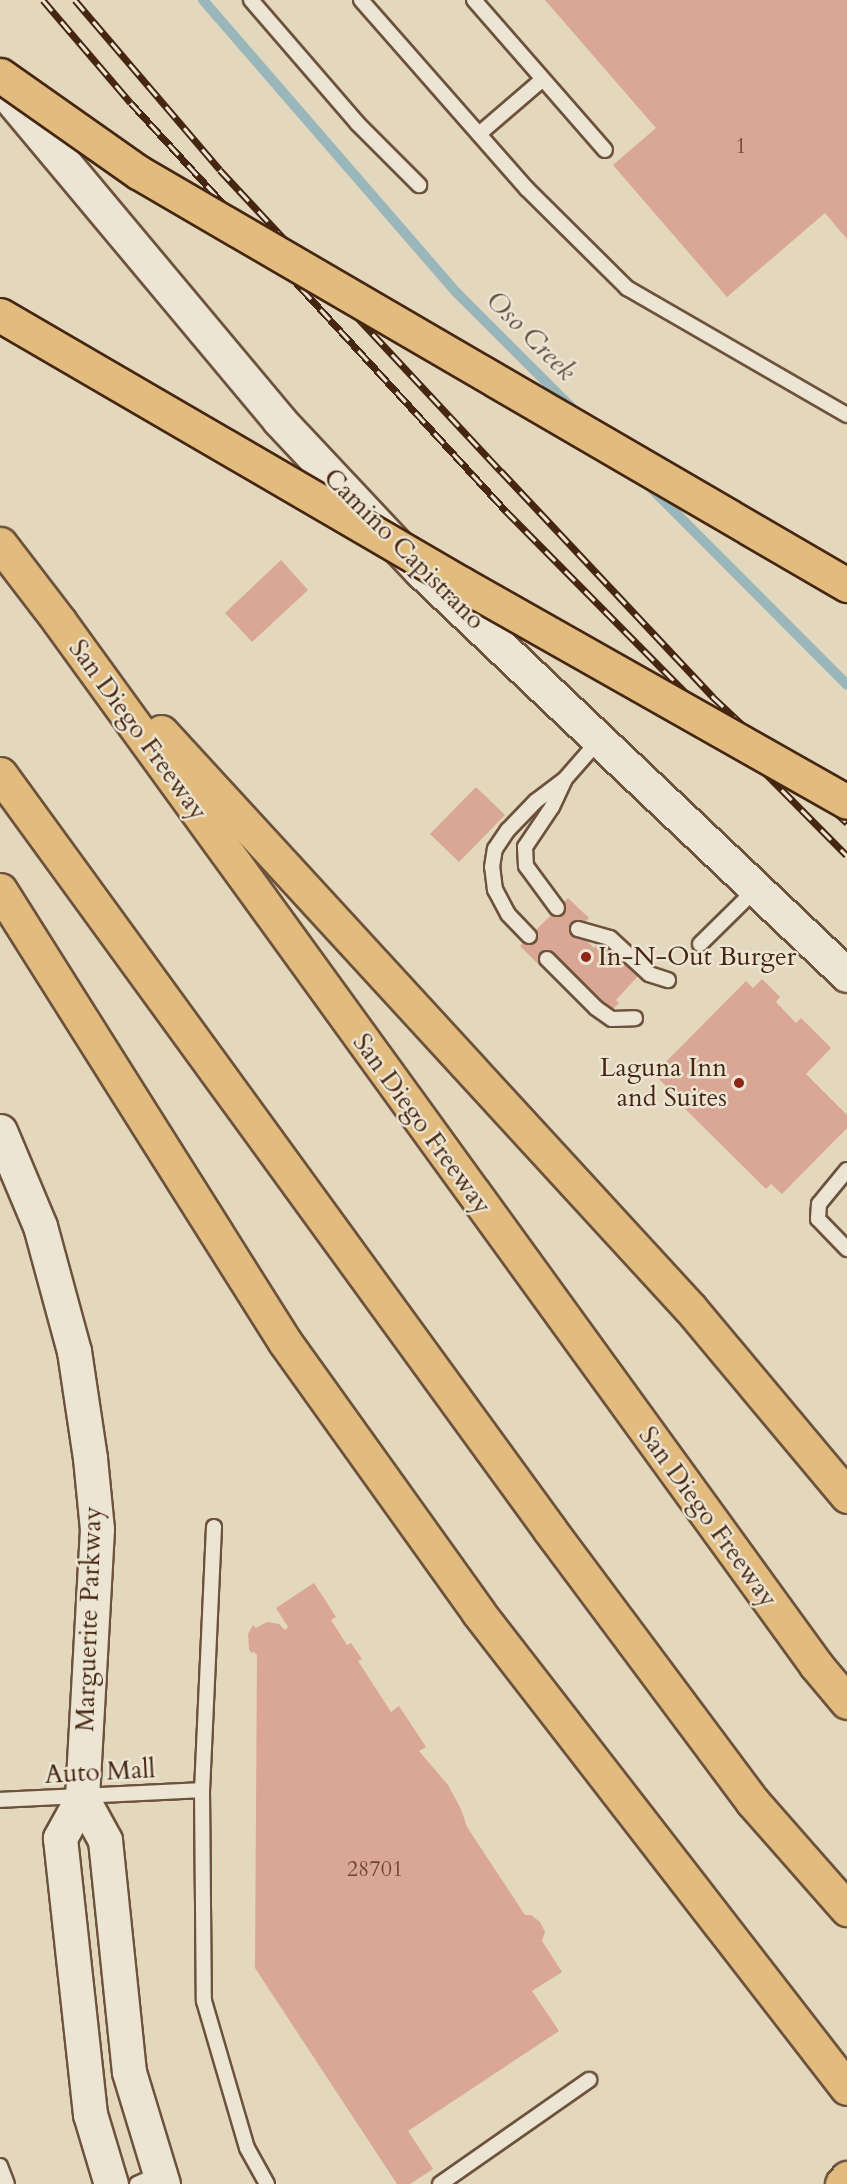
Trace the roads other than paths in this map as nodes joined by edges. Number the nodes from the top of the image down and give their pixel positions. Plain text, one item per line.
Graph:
1 (251, 0) edge
2 (361, 0) edge
3 (474, 0) edge
4 (0, 75) edge
5 (543, 79) junction
6 (0, 86) edge
7 (479, 134) junction
8 (605, 150) dead end
9 (419, 185) dead end
10 (0, 315) edge
11 (847, 415) edge
12 (0, 544) edge
13 (847, 585) edge
14 (59, 621) junction
15 (600, 740) junction
16 (0, 774) edge
17 (565, 779) junction
18 (847, 802) edge
19 (757, 888) junction
20 (0, 890) edge
21 (557, 908) dead end
22 (578, 929) dead end
23 (529, 936) dead end
24 (700, 944) dead end
25 (547, 959) dead end
26 (847, 975) edge
27 (668, 980) dead end
28 (635, 1018) dead end
29 (0, 1131) edge
30 (847, 1170) edge
31 (847, 1249) edge
32 (847, 1496) edge
33 (214, 1527) dead end
34 (847, 1702) edge
35 (202, 1790) junction
36 (82, 1798) junction
37 (0, 1800) edge
38 (847, 1909) edge
39 (589, 2080) dead end
40 (847, 2088) edge
41 (0, 2166) edge
42 (847, 2178) edge
43 (153, 2181) edge
44 (7, 2184) edge
45 (111, 2184) edge
46 (267, 2184) edge
47 (440, 2184) edge
48 (842, 2184) edge

1 - 9 lane
2 - 7 lane
3 - 5 lane
4 - 13 main road, bridge
5 - 7 lane
5 - 8 lane
6 - 15 main road, Camino Capistrano
7 - 11 lane
10 - 18 main road, bridge
12 - 14 main road, San Diego Freeway
14 - 32 main road
14 - 34 main road, San Diego Freeway
15 - 17 lane
15 - 19 main road, Camino Capistrano
16 - 38 main road
17 - 21 lane
17 - 23 lane
19 - 24 lane
19 - 26 main road, Camino Capistrano
20 - 40 main road
22 - 27 lane
25 - 28 lane
29 - 36 main road, Marguerite Parkway
30 - 31 lane
33 - 35 lane
35 - 36 lane, Auto Mall
35 - 46 lane
36 - 37 lane, Auto Mall
36 - 43 main road
36 - 45 main road, Marguerite Parkway
39 - 47 lane
41 - 44 lane
42 - 48 main road

